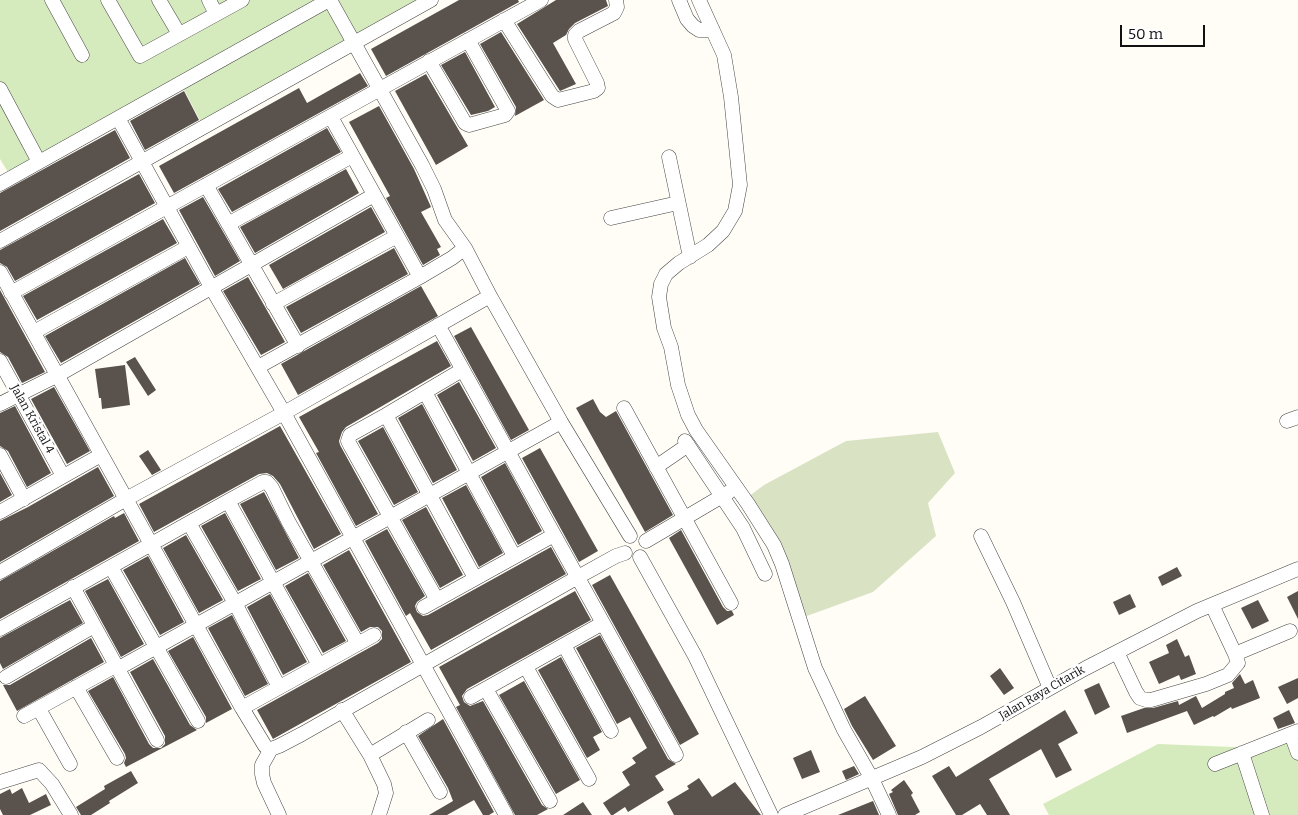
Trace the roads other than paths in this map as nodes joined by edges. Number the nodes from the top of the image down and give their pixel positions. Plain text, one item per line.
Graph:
1 (52, 0) edge
2 (108, 0) edge
3 (159, 0) edge
4 (209, 0) edge
5 (242, 0) edge
6 (330, 0) edge
7 (431, 0) edge
8 (541, 0) edge
9 (616, 0) edge
10 (679, 0) edge
11 (699, 0) edge
12 (523, 4) edge
13 (216, 14) junction
14 (504, 20) junction
15 (713, 30) junction
16 (179, 34) junction
17 (468, 40) junction
18 (353, 43) junction
19 (82, 55) dead end
20 (429, 61) junction
21 (0, 90) edge
22 (379, 90) junction
23 (331, 117) junction
24 (118, 118) junction
25 (352, 156) junction
26 (669, 157) dead end
27 (39, 162) junction
28 (142, 162) junction
29 (0, 183) edge
30 (206, 184) junction
31 (374, 195) junction
32 (678, 203) junction
33 (166, 207) junction
34 (611, 218) dead end
35 (228, 224) junction
36 (397, 236) junction
37 (0, 241) edge
38 (188, 247) junction
39 (465, 248) junction
40 (690, 257) junction
41 (251, 264) junction
42 (0, 272) edge
43 (420, 277) junction
44 (211, 287) junction
45 (11, 293) junction
46 (490, 296) junction
47 (273, 304) junction
48 (438, 324) junction
49 (34, 332) junction
50 (298, 346) junction
51 (0, 361) edge
52 (258, 367) junction
53 (462, 370) junction
54 (58, 375) junction
55 (425, 392) junction
56 (18, 394) junction
57 (0, 404) edge
58 (624, 408) dead end
59 (284, 413) junction
60 (386, 415) junction
61 (561, 422) junction
62 (509, 452) junction
63 (0, 455) edge
64 (101, 455) junction
65 (656, 467) junction
66 (470, 474) junction
67 (63, 476) junction
68 (736, 488) junction
69 (430, 494) junction
70 (722, 497) junction
71 (24, 498) junction
72 (126, 500) junction
73 (228, 501) junction
74 (0, 512) edge
75 (390, 517) junction
76 (685, 519) junction
77 (189, 523) junction
78 (554, 535) junction
79 (630, 536) junction
80 (981, 536) dead end
81 (352, 538) junction
82 (646, 541) junction
83 (151, 544) junction
84 (625, 553) junction
85 (514, 556) junction
86 (640, 557) junction
87 (312, 562) junction
88 (111, 567) junction
89 (1298, 569) edge
90 (0, 572) edge
91 (764, 574) dead end
92 (578, 577) junction
93 (475, 578) junction
94 (273, 582) junction
95 (73, 588) junction
96 (437, 600) junction
97 (235, 603) junction
98 (731, 604) dead end
99 (1212, 605) junction
100 (424, 607) dead end
101 (603, 623) junction
102 (195, 625) junction
103 (94, 626) junction
104 (0, 629) edge
105 (1290, 631) dead end
106 (374, 635) dead end
107 (358, 644) junction
108 (564, 645) junction
109 (156, 648) junction
110 (1117, 652) junction
111 (1235, 654) junction
112 (318, 665) junction
113 (422, 665) junction
114 (116, 667) junction
115 (526, 667) junction
116 (6, 677) dead end
117 (279, 687) junction
118 (76, 688) junction
119 (1050, 688) junction
120 (486, 689) junction
121 (471, 697) dead end
122 (242, 708) junction
123 (39, 709) junction
124 (342, 710) junction
125 (24, 716) dead end
126 (428, 720) dead end
127 (198, 721) dead end
128 (611, 731) dead end
129 (406, 732) junction
130 (1294, 732) edge
131 (157, 740) dead end
132 (271, 749) junction
133 (1242, 753) junction
134 (1298, 753) edge
135 (370, 755) junction
136 (676, 755) dead end
137 (117, 758) dead end
138 (70, 764) dead end
139 (1215, 764) dead end
140 (589, 779) dead end
141 (872, 779) junction
142 (0, 782) edge
143 (440, 792) dead end
144 (550, 801) dead end
145 (71, 815) edge
146 (278, 815) edge
147 (379, 815) edge
148 (506, 815) edge
149 (771, 815) edge
150 (785, 815) edge
151 (889, 815) edge
152 (1262, 815) edge

1 - 19 street
2 - 16 street
3 - 16 street
4 - 13 street
5 - 13 street
6 - 18 street
6 - 24 street
7 - 18 street
8 - 12 street
9 - 14 street
10 - 15 street
11 - 15 street
12 - 14 street
13 - 16 street
14 - 17 street
15 - 40 street
17 - 20 street
17 - 20 street
18 - 22 street
18 - 28 street
20 - 22 street
21 - 27 street
22 - 23 street
22 - 39 street
23 - 25 street
23 - 30 street
24 - 27 street
24 - 28 street
25 - 31 street
25 - 35 street
26 - 32 street
27 - 29 street
28 - 33 street
28 - 37 street
30 - 33 street
30 - 35 street
31 - 36 street
31 - 41 street
32 - 34 street
32 - 40 street
33 - 38 street
33 - 45 street
35 - 41 street
36 - 43 street
36 - 47 street
38 - 44 street
38 - 49 street
39 - 43 street
39 - 46 street
40 - 68 street
41 - 44 street
41 - 47 street
42 - 45 street
43 - 50 street
44 - 52 street
44 - 54 street
45 - 49 street
46 - 48 street
46 - 61 street
47 - 50 street
48 - 53 street
48 - 59 street
49 - 54 street
50 - 52 street
51 - 56 street, Jalan Kristal 4
52 - 59 street
53 - 55 street
53 - 62 street
54 - 56 street
54 - 64 street
55 - 60 street
55 - 66 street
56 - 57 street
56 - 67 street, Jalan Kristal 4
58 - 65 street
59 - 72 street
59 - 81 street
60 - 69 street
60 - 75 street
61 - 62 street
61 - 79 street
62 - 66 street
62 - 78 street
63 - 71 street
64 - 67 street
64 - 72 street
65 - 70 street
65 - 76 street
66 - 69 street
66 - 85 street
67 - 71 street
68 - 70 street
68 - 141 street
69 - 75 street
69 - 93 street
70 - 76 street
70 - 91 street
71 - 74 street
72 - 83 street
72 - 90 street
73 - 77 street
73 - 87 street
73 - 94 street
75 - 81 street
75 - 96 street
76 - 82 street
76 - 98 street
77 - 83 street
77 - 97 street
78 - 85 street
78 - 92 street
79 - 82 street
79 - 84 street
80 - 119 street
81 - 87 street
81 - 113 street
82 - 86 street
83 - 88 street
83 - 102 street
84 - 86 street
84 - 92 street
85 - 93 street
86 - 149 street
87 - 94 street
87 - 107 street
88 - 95 street
88 - 109 street
89 - 99 street, Jalan Raya Citarik
92 - 101 street
92 - 113 street
93 - 96 street
94 - 97 street
94 - 112 street
95 - 103 street
95 - 104 street
96 - 100 street
97 - 102 street
97 - 117 street
99 - 110 street, Jalan Raya Citarik
99 - 111 street
101 - 108 street
101 - 136 street
102 - 109 street
102 - 122 street
103 - 114 street
103 - 116 street
105 - 111 street
106 - 107 street
107 - 112 street
108 - 115 street
108 - 128 street
109 - 114 street
109 - 127 street
110 - 111 street
110 - 119 street, Jalan Raya Citarik
112 - 117 street
113 - 124 street
113 - 148 street
114 - 118 street
114 - 131 street
115 - 120 street
115 - 140 street
117 - 122 street
118 - 123 street
118 - 137 street
119 - 141 street, Jalan Raya Citarik
120 - 121 street
120 - 144 street
122 - 132 street
123 - 125 street
123 - 138 street
124 - 132 street
124 - 135 street
126 - 129 street
129 - 135 street
129 - 143 street
130 - 133 street
130 - 134 street
132 - 146 street
133 - 139 street
133 - 152 street
135 - 147 street
141 - 150 street, Jalan Raya Citarik
141 - 151 street
142 - 145 street

